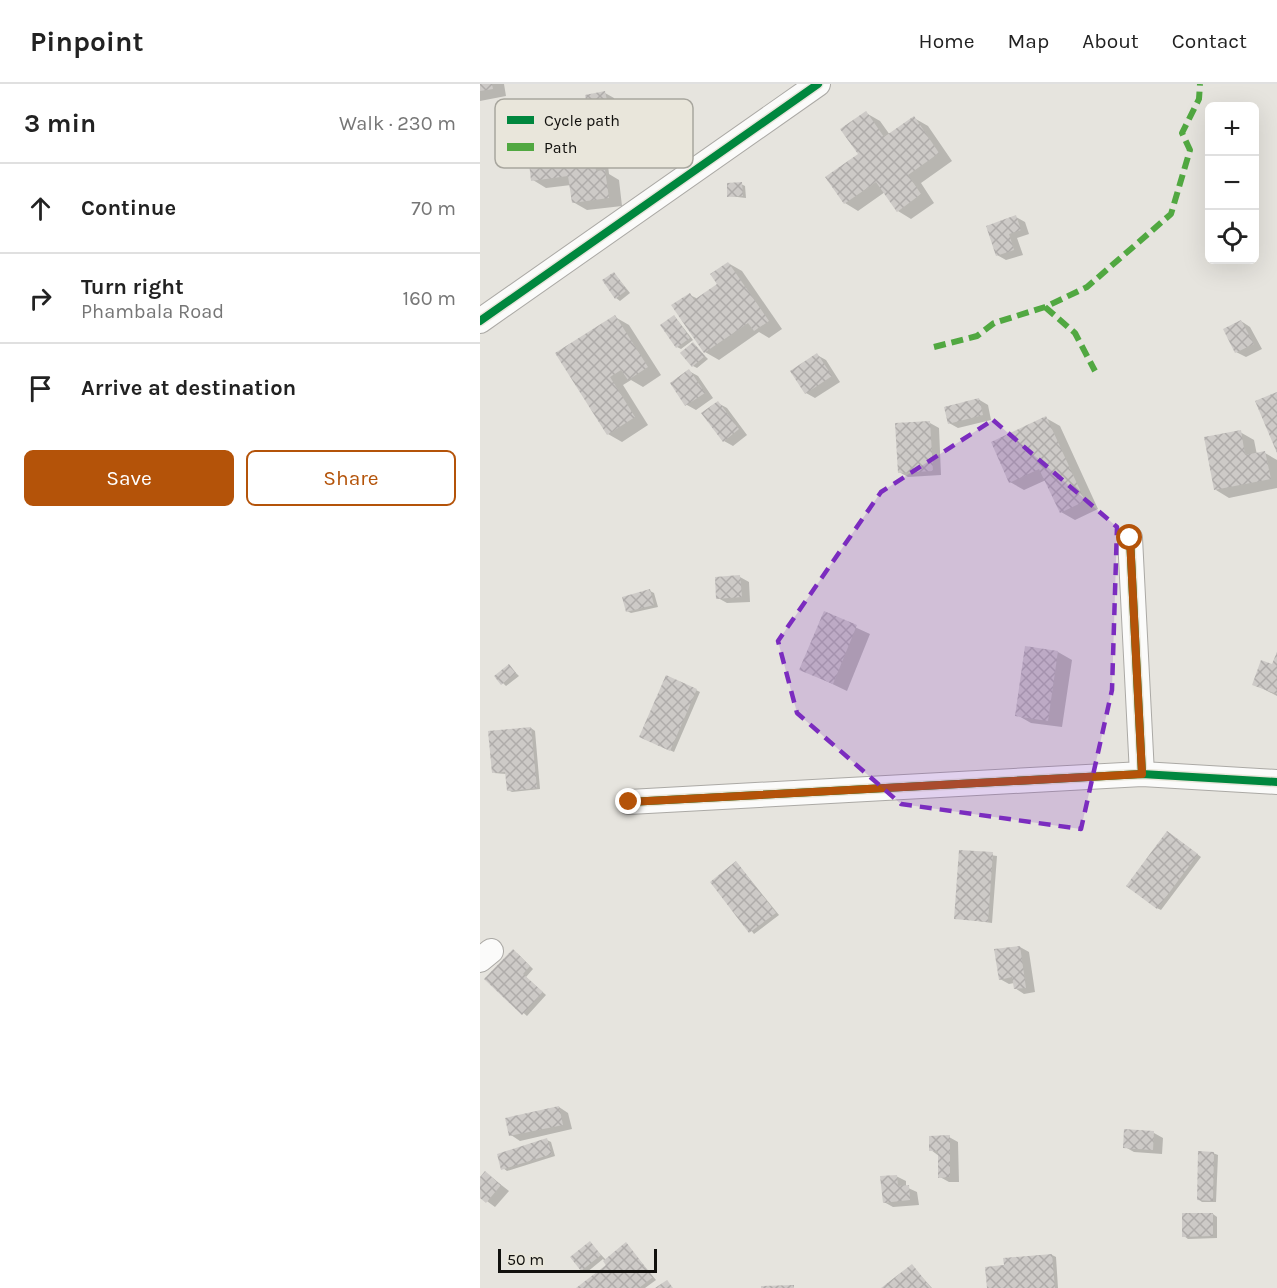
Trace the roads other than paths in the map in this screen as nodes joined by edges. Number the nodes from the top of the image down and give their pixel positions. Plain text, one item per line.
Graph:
1 (818, 84) edge
2 (480, 321) edge
3 (1130, 538) dead end
4 (1142, 774) junction
5 (1277, 782) edge
6 (629, 802) dead end

1 - 2 street
3 - 4 street
4 - 5 street
4 - 6 street

